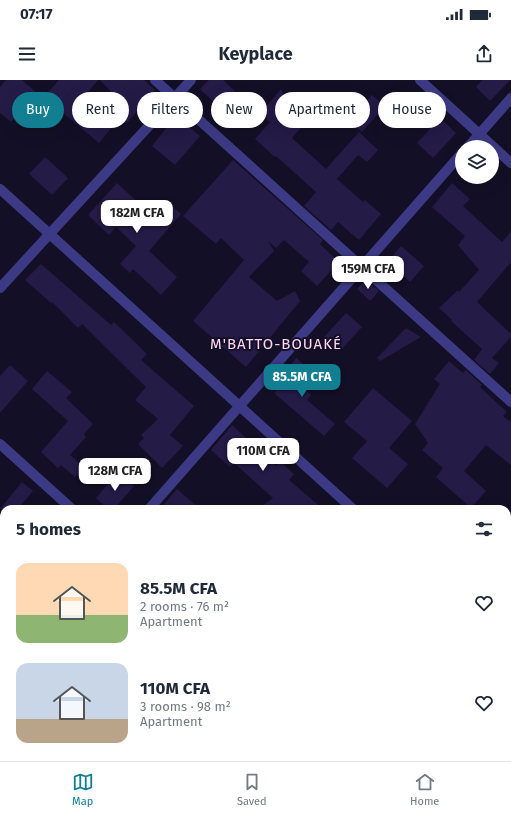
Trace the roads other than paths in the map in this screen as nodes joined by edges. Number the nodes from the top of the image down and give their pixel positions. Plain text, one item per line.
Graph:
1 (155, 80) edge
2 (190, 80) edge
3 (420, 80) edge
4 (169, 92) edge
5 (179, 92) edge
6 (511, 98) edge
7 (203, 122) edge
8 (147, 128) edge
9 (479, 134) junction
10 (474, 140) edge
11 (455, 161) edge
12 (511, 163) edge
13 (0, 189) edge
14 (50, 234) junction
15 (362, 267) junction
16 (0, 288) edge
17 (511, 402) edge
18 (240, 406) junction
19 (0, 444) edge
20 (68, 505) edge
21 (153, 505) edge
22 (349, 505) edge

1 - 4 street
2 - 5 street
3 - 9 street
6 - 9 street
7 - 15 street
8 - 14 street
9 - 10 street
9 - 12 street
11 - 15 street
13 - 14 street
14 - 16 street
14 - 18 street
15 - 17 street
15 - 18 street
18 - 21 street
18 - 22 street
19 - 20 street

